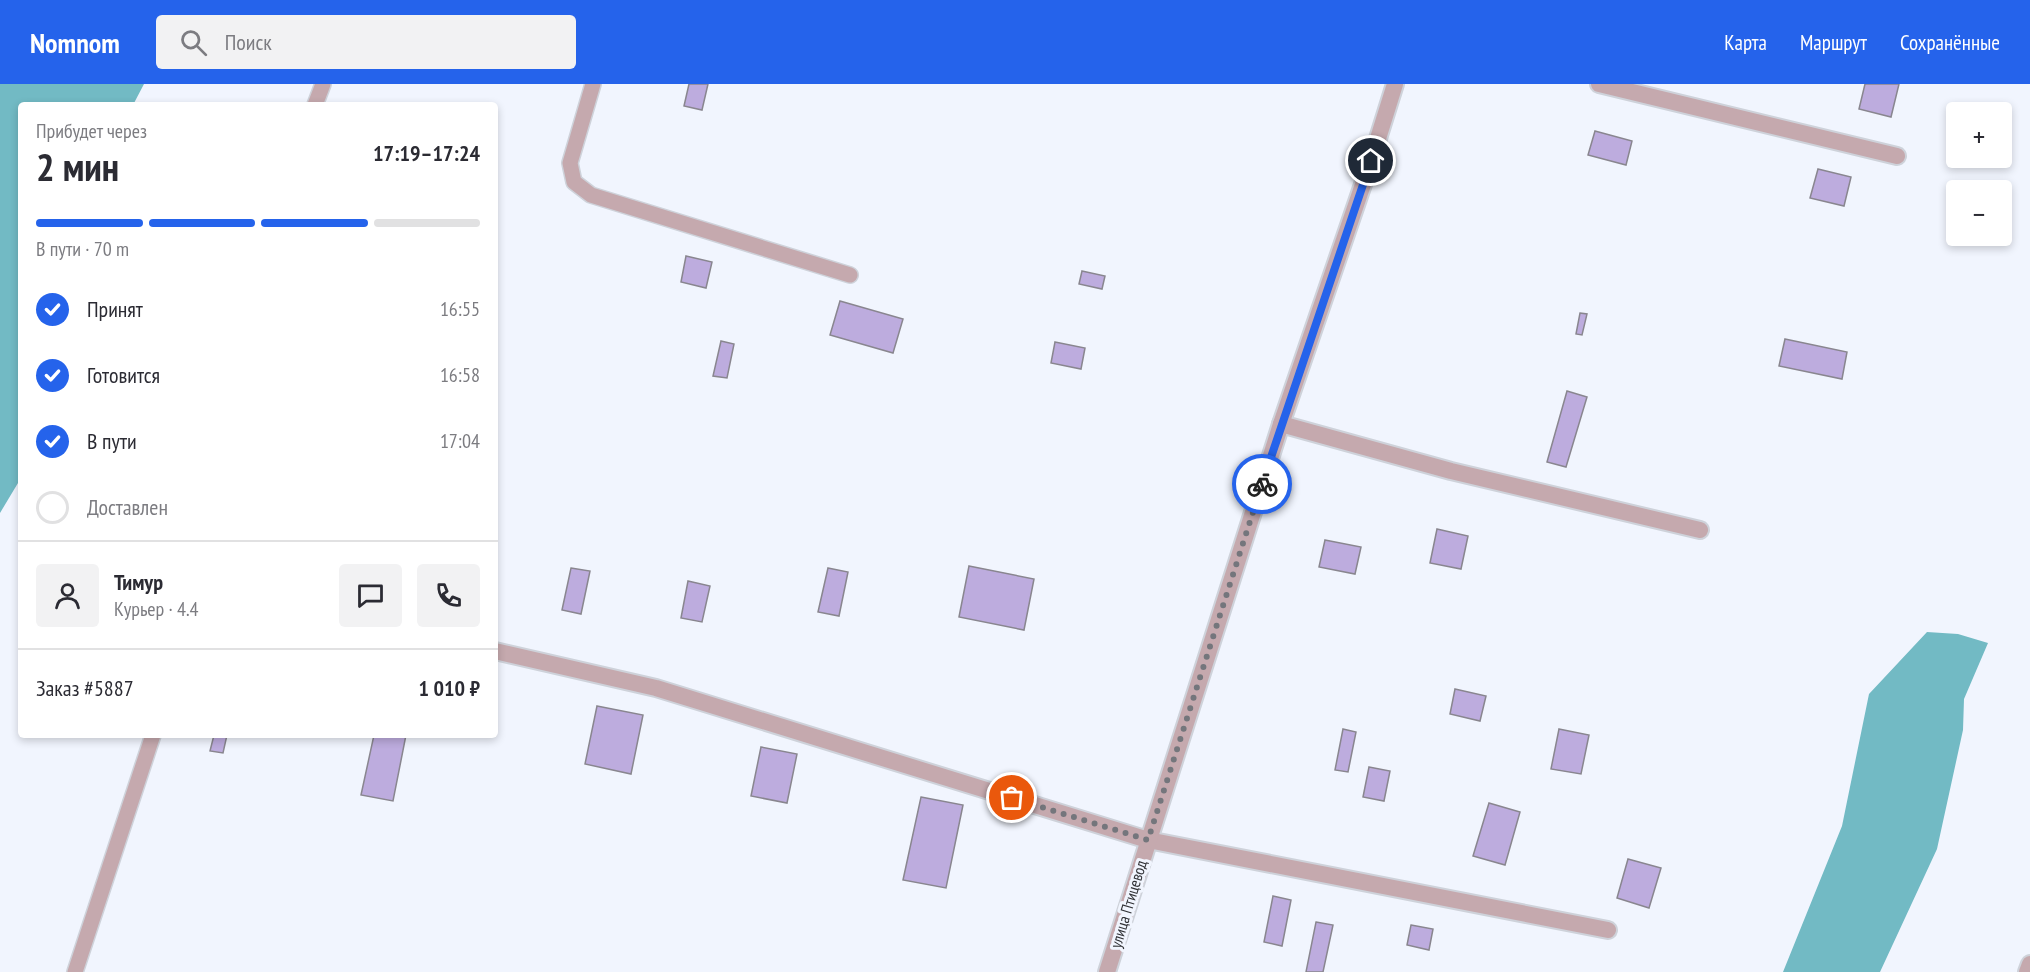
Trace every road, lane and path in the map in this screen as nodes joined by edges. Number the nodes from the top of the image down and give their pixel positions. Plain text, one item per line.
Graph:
1 (323, 84) edge
2 (592, 84) edge
3 (1395, 84) edge
4 (1599, 84) edge
5 (316, 102) edge
6 (1897, 156) dead end
7 (850, 275) dead end
8 (1281, 424) junction
9 (1700, 530) dead end
10 (498, 652) edge
11 (152, 738) edge
12 (1148, 840) junction
13 (1608, 930) dead end
14 (2030, 964) edge
15 (75, 972) edge
16 (1107, 972) edge
17 (2027, 972) edge

1 - 5 lane
2 - 7 lane
3 - 8 street, улица Птицевод
4 - 6 street
8 - 9 street
8 - 12 street, улица Птицевод
10 - 12 street
11 - 15 lane
12 - 13 street
12 - 16 street, улица Птицевод
14 - 17 street

